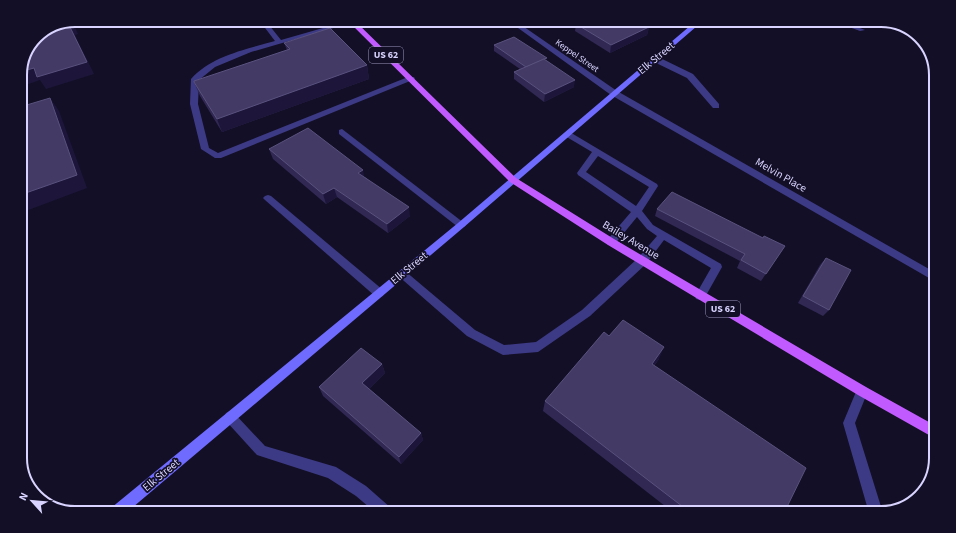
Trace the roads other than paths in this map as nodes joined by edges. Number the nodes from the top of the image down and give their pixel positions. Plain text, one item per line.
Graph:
1 (267, 27) edge
2 (330, 27) edge
3 (356, 27) edge
4 (520, 27) edge
5 (693, 27) edge
6 (853, 27) edge
7 (862, 30) dead end
8 (279, 42) junction
9 (655, 59) junction
10 (411, 79) junction
11 (614, 93) junction
12 (716, 106) dead end
13 (342, 132) dead end
14 (568, 134) junction
15 (597, 151) junction
16 (513, 180) junction
17 (268, 198) dead end
18 (637, 211) junction
19 (461, 225) junction
20 (664, 235) junction
21 (611, 242) junction
22 (642, 261) junction
23 (401, 274) junction
24 (929, 274) edge
25 (379, 293) junction
26 (700, 296) junction
27 (862, 392) junction
28 (230, 417) junction
29 (929, 429) edge
30 (124, 506) edge
31 (378, 506) edge
32 (874, 506) edge

1 - 8 street
2 - 8 street
3 - 10 main road, Bailey Avenue / US 62
4 - 11 street, Keppel Street
5 - 9 main road, Elk Street
6 - 7 street
8 - 10 street
9 - 11 main road, Elk Street
9 - 12 street
10 - 16 main road, Bailey Avenue / US 62
11 - 14 main road, Elk Street
11 - 24 street, Melvin Place
13 - 19 street
14 - 15 street
14 - 16 main road, Elk Street
15 - 18 street
15 - 18 street
16 - 19 main road, Elk Street
16 - 21 main road, Bailey Avenue / US 62
17 - 25 street
18 - 20 street
18 - 21 street
19 - 23 main road, Elk Street
20 - 22 street
20 - 26 street
21 - 22 main road, Bailey Avenue / US 62
22 - 23 street
22 - 26 main road, Bailey Avenue / US 62
23 - 25 main road, Elk Street
25 - 28 main road, Elk Street
26 - 27 main road, Bailey Avenue / US 62
27 - 29 main road, Bailey Avenue / US 62
27 - 32 street
28 - 30 main road, Elk Street
28 - 31 street

